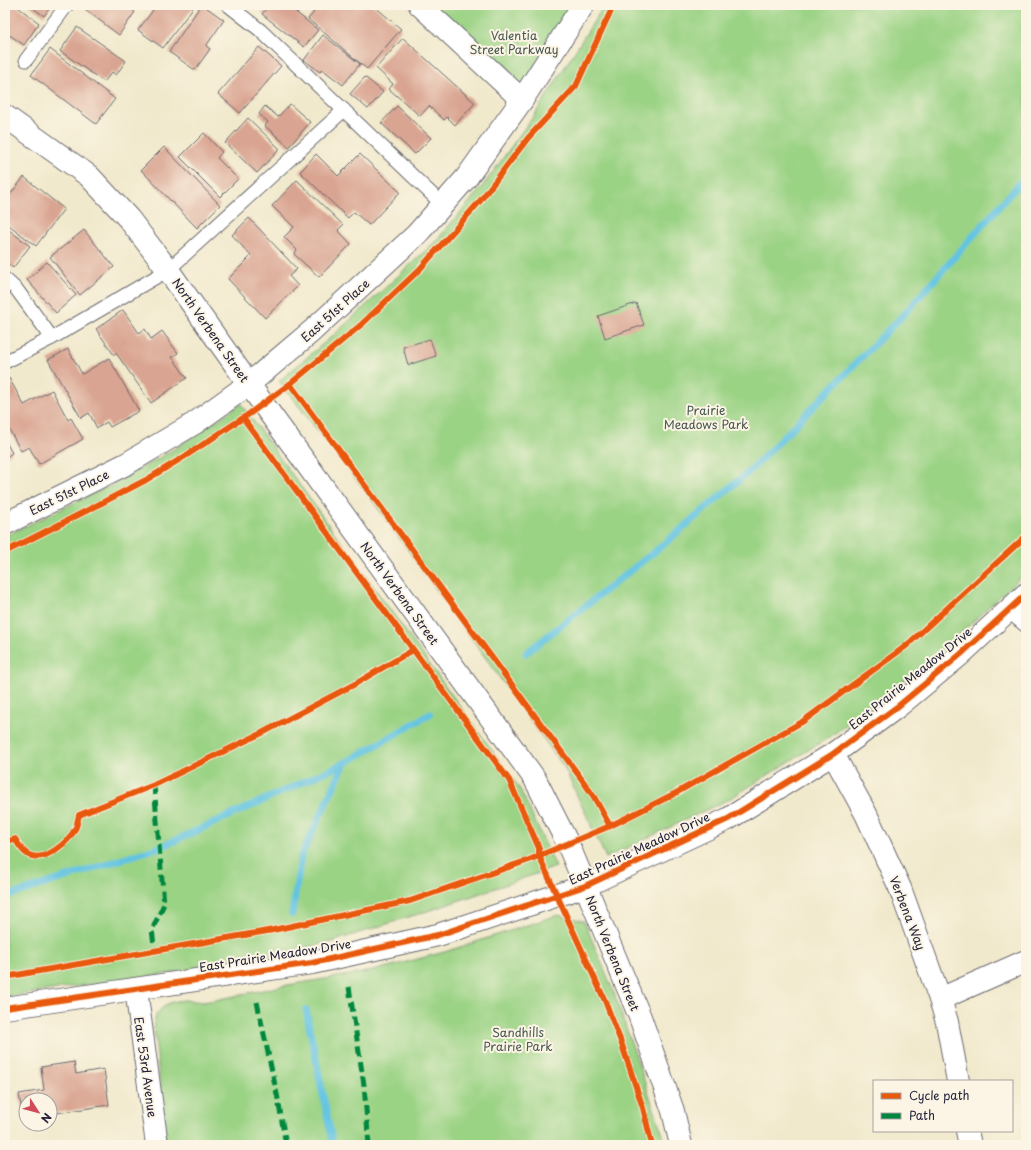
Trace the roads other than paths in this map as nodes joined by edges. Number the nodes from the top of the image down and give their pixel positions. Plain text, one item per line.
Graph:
1 (66, 5) edge
2 (228, 5) edge
3 (420, 5) edge
4 (583, 5) edge
5 (26, 60) dead end
6 (522, 100) junction
7 (344, 110) junction
8 (7, 120) edge
9 (443, 205) junction
10 (168, 270) junction
11 (5, 279) edge
12 (52, 338) junction
13 (5, 362) edge
14 (249, 384) junction
15 (5, 524) edge
16 (1026, 594) edge
17 (1008, 611) junction
18 (1026, 626) edge
19 (833, 754) junction
20 (585, 886) junction
21 (1026, 961) edge
22 (136, 989) junction
23 (940, 999) junction
24 (5, 1008) edge
25 (958, 1080) edge
26 (967, 1132) edge
27 (157, 1145) edge
28 (681, 1145) edge
29 (970, 1145) edge

1 - 5 lane
2 - 7 lane
3 - 6 street
4 - 6 street, East 51st Place
6 - 9 street, East 51st Place
7 - 9 lane
7 - 10 lane
8 - 10 street, North Verbena Street
9 - 14 street, East 51st Place
10 - 12 lane
10 - 14 street, North Verbena Street
11 - 12 lane
12 - 13 lane
14 - 15 street, East 51st Place
14 - 20 street, North Verbena Street
16 - 17 street, East Prairie Meadow Drive
17 - 18 lane
17 - 19 street, East Prairie Meadow Drive
19 - 20 street, East Prairie Meadow Drive
19 - 23 street, Verbena Way
20 - 22 street, East Prairie Meadow Drive
20 - 28 street, North Verbena Street
21 - 23 street
22 - 24 street, East Prairie Meadow Drive
22 - 27 street, East 53rd Avenue
23 - 25 street, Verbena Way
26 - 29 street

